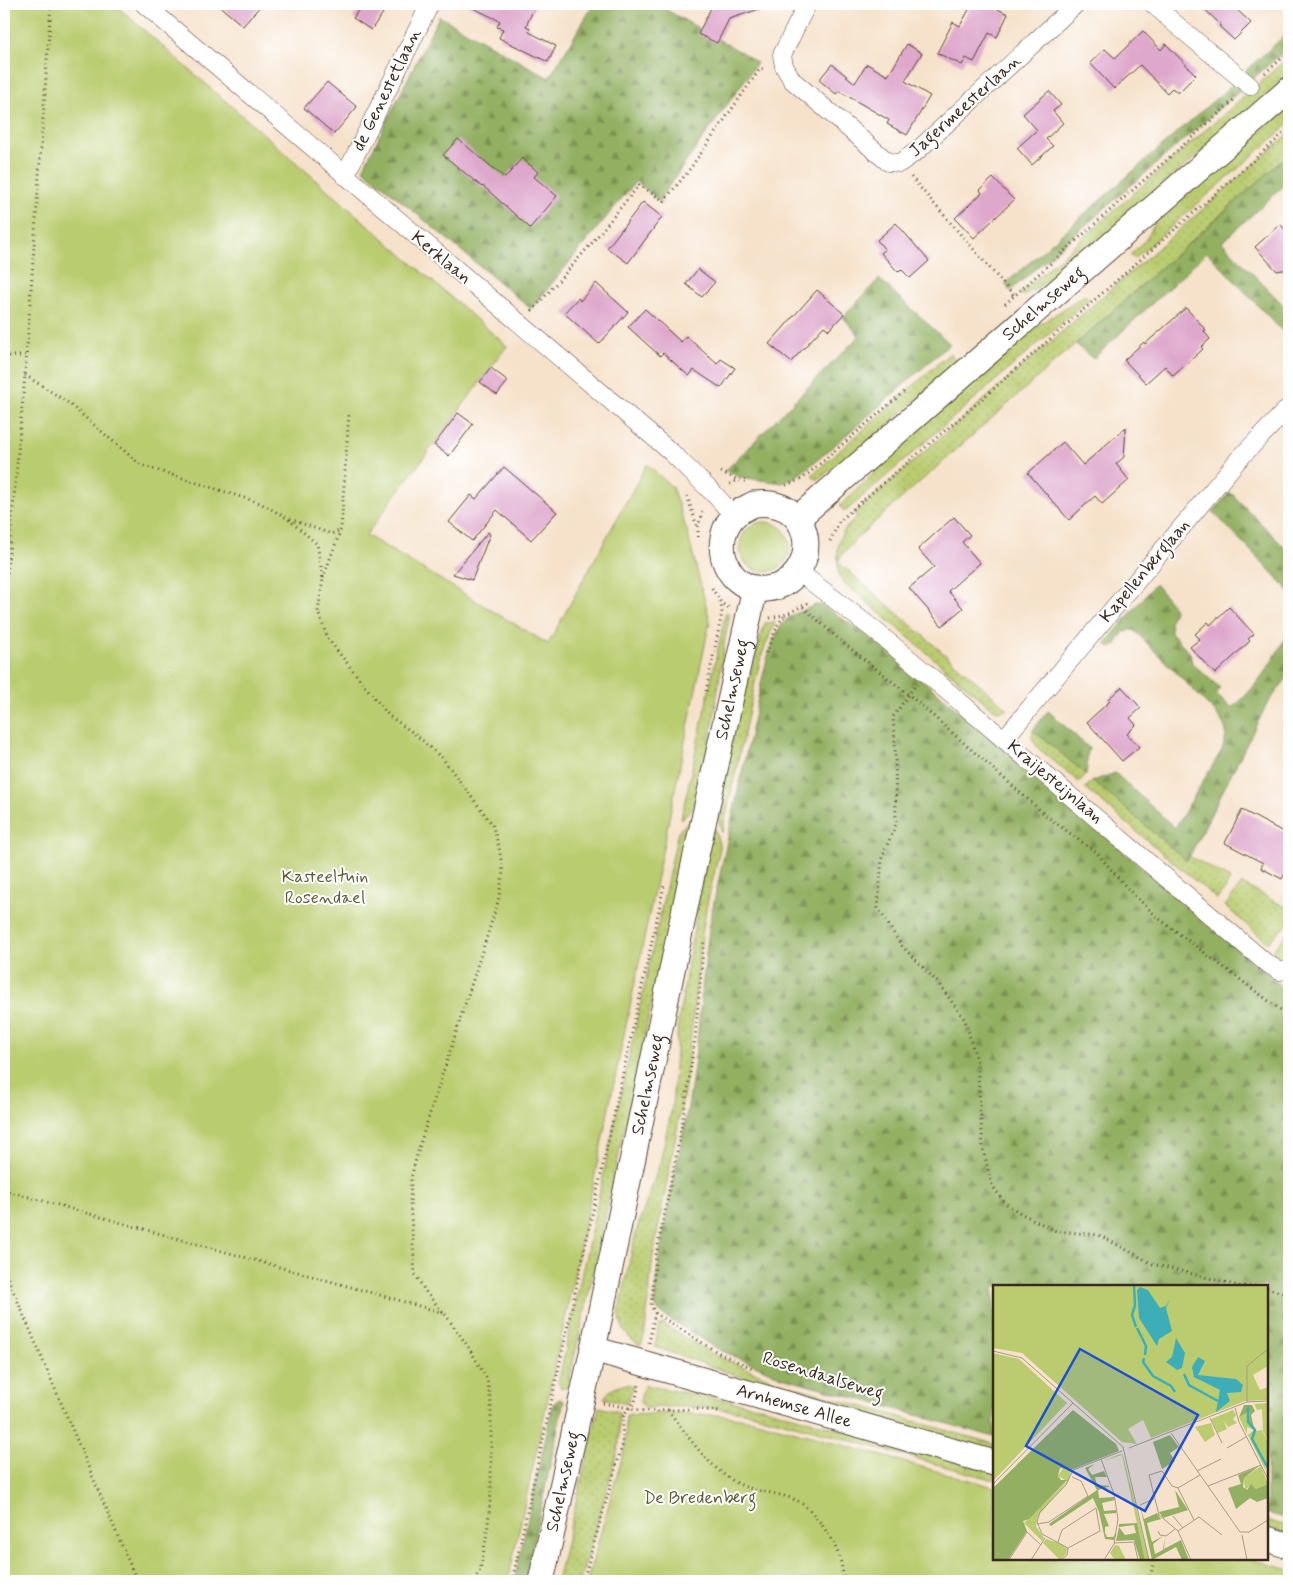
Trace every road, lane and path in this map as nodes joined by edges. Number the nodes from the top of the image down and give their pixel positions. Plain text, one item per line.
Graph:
1 (51, 4) edge
2 (144, 4) edge
3 (430, 4) edge
4 (806, 4) edge
5 (1076, 4) edge
6 (1153, 4) edge
7 (1289, 52) edge
8 (784, 66) junction
9 (1250, 86) junction
10 (1289, 90) edge
11 (1289, 129) edge
12 (900, 163) junction
13 (345, 176) junction
14 (1014, 296) junction
15 (1000, 308) dead end
16 (520, 325) junction
17 (4, 356) edge
18 (27, 356) junction
19 (25, 375) junction
20 (908, 388) dead end
21 (1289, 407) edge
22 (349, 413) dead end
23 (802, 479) dead end
24 (734, 516) junction
25 (287, 518) junction
26 (798, 518) junction
27 (839, 522) dead end
28 (341, 530) junction
29 (799, 572) junction
30 (323, 579) junction
31 (755, 588) junction
32 (721, 604) dead end
33 (803, 607) dead end
34 (4, 608) edge
35 (926, 673) junction
36 (706, 692) dead end
37 (908, 694) junction
38 (1004, 739) junction
39 (665, 881) dead end
40 (704, 935) dead end
41 (1289, 970) edge
42 (1289, 1004) edge
43 (1286, 1014) junction
44 (1289, 1063) edge
45 (4, 1190) edge
46 (4, 1269) edge
47 (1236, 1285) edge
48 (1268, 1288) edge
49 (1289, 1295) edge
50 (444, 1313) junction
51 (655, 1313) junction
52 (593, 1349) junction
53 (644, 1364) junction
54 (752, 1368) dead end
55 (628, 1409) dead end
56 (668, 1410) dead end
57 (993, 1463) edge
58 (1268, 1539) edge
59 (1289, 1546) edge
60 (1155, 1560) edge
61 (137, 1581) edge
62 (474, 1581) edge
63 (512, 1581) edge
64 (541, 1581) edge
65 (583, 1581) edge
66 (844, 1581) edge
67 (1149, 1581) edge

1 - 18 path
2 - 13 street, Kerklaan
3 - 13 street, de Genestetlaan
4 - 8 street
5 - 12 street, Jagermeesterlaan
6 - 9 street
7 - 9 path, Schelmseweg
8 - 12 street, Jagermeesterlaan
8 - 16 path
9 - 14 path, Schelmseweg
10 - 26 main road, Schelmseweg
11 - 27 path
12 - 14 path
13 - 16 street, Kerklaan
14 - 15 path, Schelmseweg
16 - 24 street, Kerklaan
17 - 18 path
18 - 19 path
19 - 25 path
19 - 34 path
20 - 23 path
21 - 38 street, Kapellenberglaan
22 - 28 path
24 - 26 main road
24 - 31 main road
25 - 28 path
25 - 30 path
26 - 29 main road
28 - 30 path
29 - 31 main road
29 - 35 street, Kraijesteijnlaan
30 - 50 path
31 - 52 main road, Schelmseweg
32 - 36 path
33 - 37 path
35 - 37 path
35 - 38 street, Kraijesteijnlaan
37 - 43 path
37 - 47 path
38 - 41 street, Kraijesteijnlaan
39 - 63 path
40 - 51 path
42 - 43 path
43 - 44 path
45 - 50 path
46 - 61 path
48 - 49 path
50 - 62 path
51 - 53 path
51 - 54 path, Rosendaalseweg
52 - 53 main road, Arnhemse Allee
52 - 64 main road, Schelmseweg
53 - 57 main road, Arnhemse Allee
55 - 65 path
56 - 66 path
58 - 59 main road
60 - 67 path

